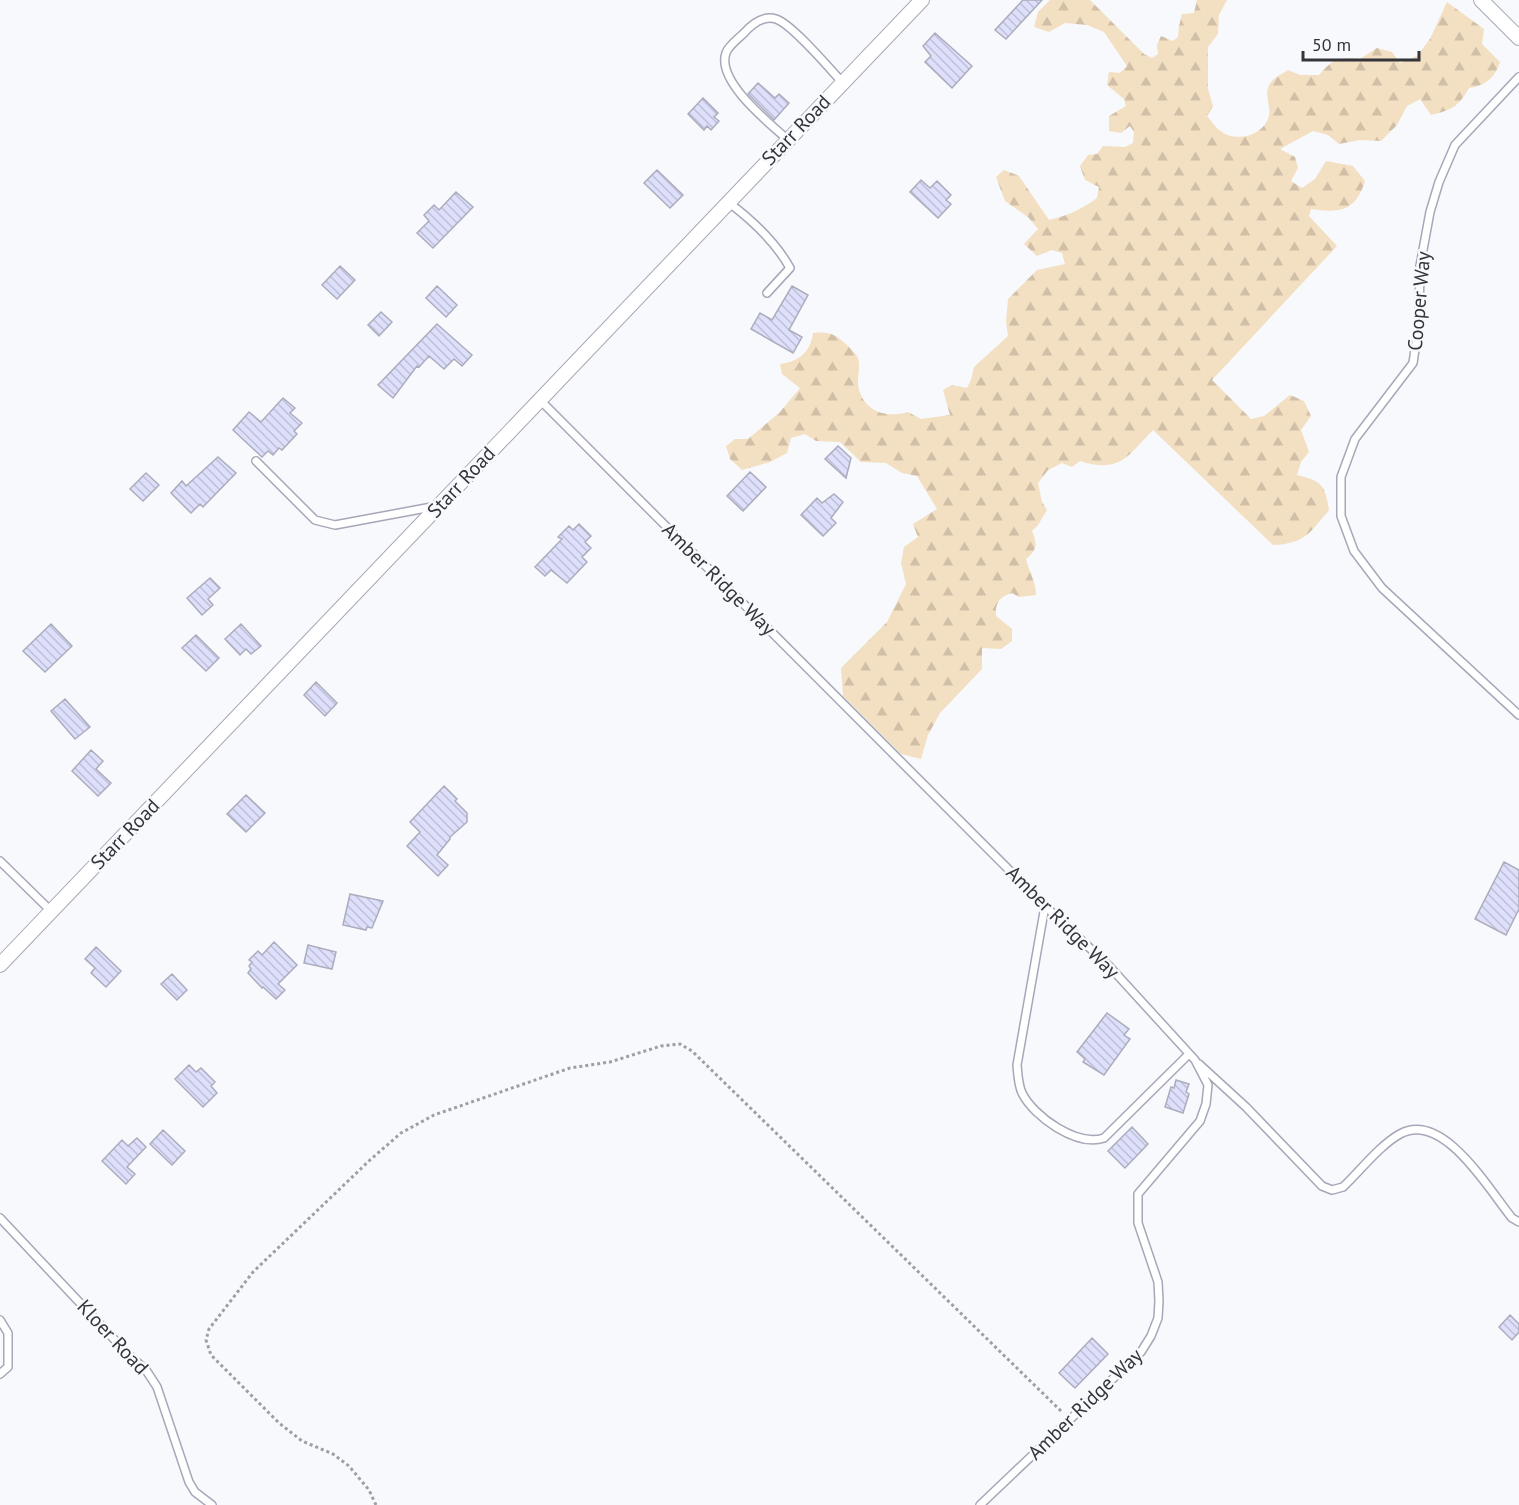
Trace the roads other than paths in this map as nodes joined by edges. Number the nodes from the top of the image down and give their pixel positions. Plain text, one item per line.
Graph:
1 (922, 0) edge
2 (1481, 0) edge
3 (1519, 38) edge
4 (1519, 77) edge
5 (842, 82) junction
6 (787, 139) junction
7 (728, 202) junction
8 (768, 293) dead end
9 (540, 400) junction
10 (256, 461) dead end
11 (439, 506) junction
12 (1519, 715) edge
13 (0, 861) edge
14 (1045, 906) junction
15 (51, 911) junction
16 (0, 964) edge
17 (1189, 1054) junction
18 (1195, 1060) junction
19 (0, 1218) edge
20 (1519, 1222) edge
21 (0, 1320) edge
22 (0, 1374) edge
23 (212, 1505) edge
24 (980, 1505) edge

1 - 5 street, Starr Road
2 - 3 street
4 - 12 lane, Cooper Way
5 - 6 street, Starr Road
5 - 6 lane
6 - 7 street, Starr Road
7 - 8 lane
7 - 9 street, Starr Road
9 - 11 street, Starr Road
9 - 14 lane, Amber Ridge Way
10 - 11 lane
11 - 15 street, Starr Road
13 - 15 lane
14 - 17 lane, Amber Ridge Way
14 - 17 lane
15 - 16 street, Starr Road
17 - 18 lane, Amber Ridge Way
18 - 20 lane
18 - 24 lane, Amber Ridge Way
19 - 23 lane, Kloer Road
21 - 22 lane

